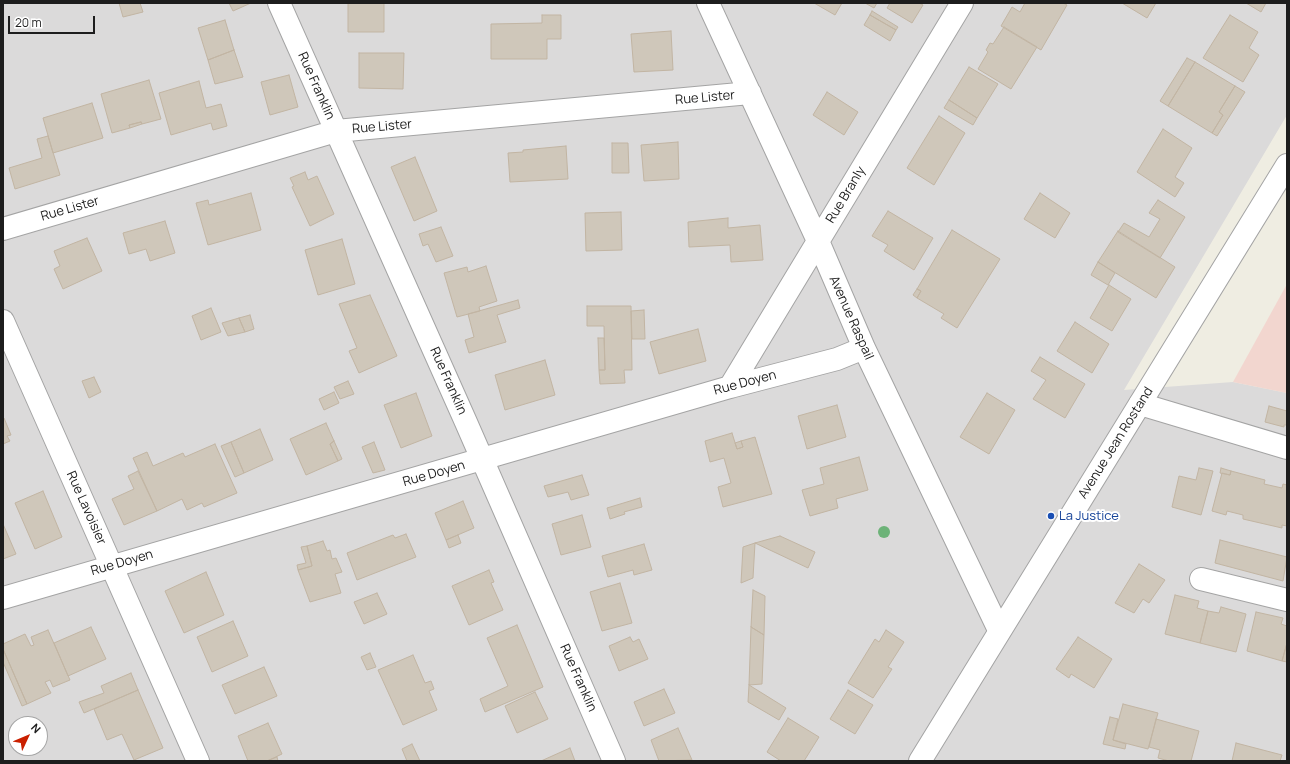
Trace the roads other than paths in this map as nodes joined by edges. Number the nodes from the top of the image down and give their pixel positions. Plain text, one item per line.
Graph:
1 (279, 3) edge
2 (708, 3) edge
3 (962, 3) edge
4 (750, 93) junction
5 (336, 131) junction
6 (1287, 165) edge
7 (3, 229) edge
8 (818, 241) junction
9 (3, 321) edge
10 (864, 348) junction
11 (730, 387) junction
12 (1140, 404) junction
13 (1287, 448) edge
14 (482, 460) junction
15 (111, 566) junction
16 (1201, 579) dead end
17 (3, 598) edge
18 (1287, 600) edge
19 (999, 630) junction
20 (198, 761) edge
21 (614, 761) edge
22 (920, 761) edge

1 - 5 street, Rue Franklin
2 - 4 street, Avenue Raspail
3 - 8 street, Rue Branly
4 - 5 street, Rue Lister
4 - 8 street, Avenue Raspail
5 - 7 street, Rue Lister
5 - 14 street, Rue Franklin
6 - 12 street, Avenue Jean Rostand
8 - 10 street, Avenue Raspail
8 - 11 street, Rue Branly
9 - 15 street, Rue Lavoisier
10 - 11 street, Rue Doyen
10 - 19 street, Avenue Raspail
11 - 14 street, Rue Doyen
12 - 13 street
12 - 19 street, Avenue Jean Rostand
14 - 15 street, Rue Doyen
14 - 21 street, Rue Franklin
15 - 17 street, Rue Doyen
15 - 20 street, Rue Lavoisier
16 - 18 street
19 - 22 street, Avenue Jean Rostand

